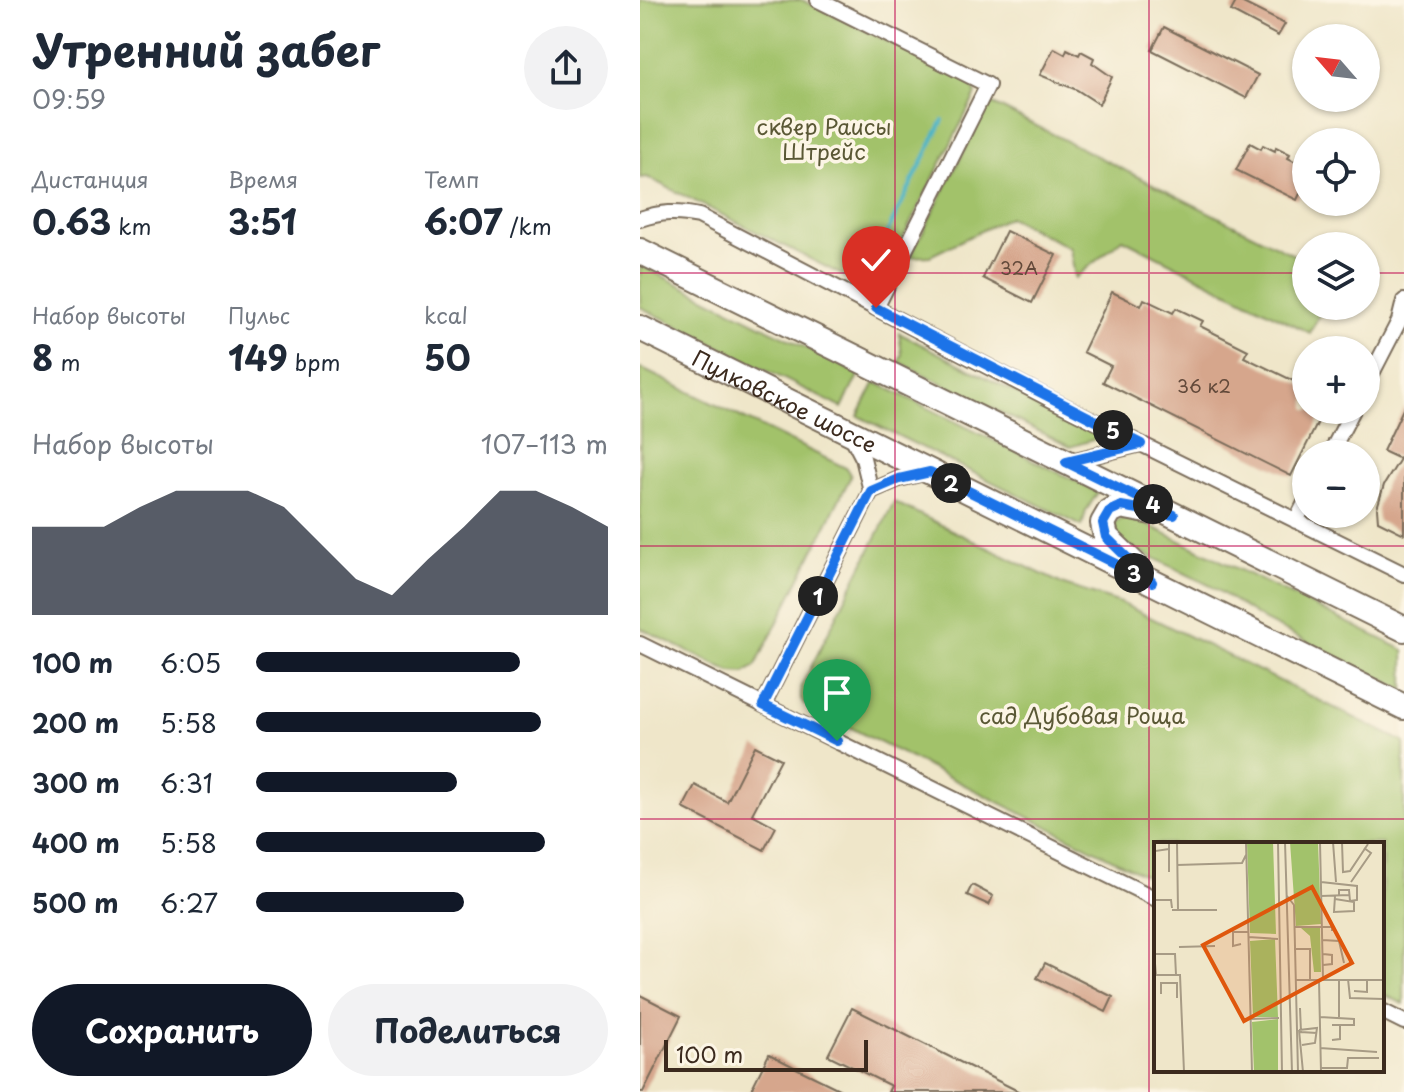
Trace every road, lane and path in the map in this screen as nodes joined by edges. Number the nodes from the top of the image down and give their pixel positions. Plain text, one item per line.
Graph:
1 (818, 0) edge
2 (640, 219) edge
3 (640, 251) edge
4 (1404, 301) edge
5 (876, 308) junction
6 (640, 328) edge
7 (1380, 358) edge
8 (850, 432) junction
9 (1141, 444) junction
10 (1066, 462) junction
11 (930, 472) junction
12 (871, 491) junction
13 (1174, 515) junction
14 (1292, 519) edge
15 (1310, 528) edge
16 (1404, 574) edge
17 (1152, 582) junction
18 (1404, 629) edge
19 (640, 644) edge
20 (763, 705) junction
21 (1404, 707) edge
22 (1154, 898) edge
23 (1384, 1012) edge
24 (1404, 1022) edge

1 - 5 street
2 - 5 street
3 - 10 main road
4 - 7 street
5 - 9 street
6 - 8 main road, Пулковское шоссе
8 - 11 main road, Пулковское шоссе
8 - 12 street
9 - 10 street
9 - 14 street
10 - 13 main road
11 - 12 street
11 - 17 main road, Пулковское шоссе
12 - 20 street
13 - 17 main road
13 - 18 main road
15 - 16 street
17 - 21 main road, Пулковское шоссе
19 - 20 street
20 - 22 street
23 - 24 street

